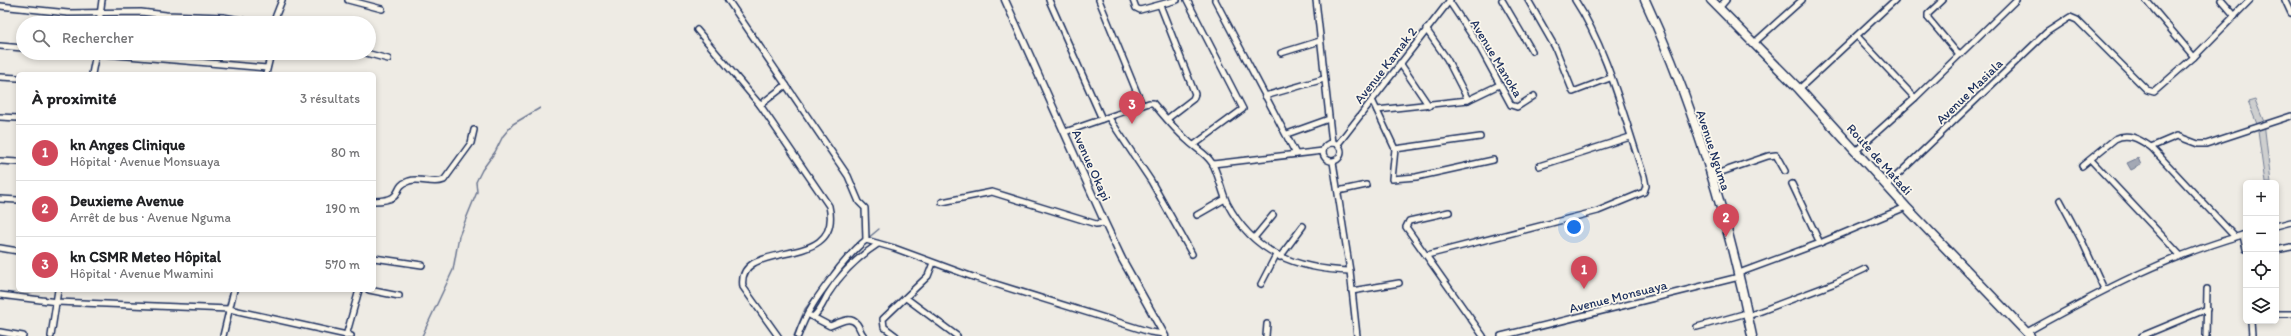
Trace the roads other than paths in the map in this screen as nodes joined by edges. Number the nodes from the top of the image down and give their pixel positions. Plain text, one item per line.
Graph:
1 (102, 0) edge
2 (282, 0) edge
3 (348, 0) edge
4 (728, 0) edge
5 (1005, 0) edge
6 (1048, 0) edge
7 (1099, 0) edge
8 (1133, 0) edge
9 (1177, 0) edge
10 (1187, 0) edge
11 (1215, 0) edge
12 (1316, 0) edge
13 (1502, 0) edge
14 (1528, 0) edge
15 (1575, 0) edge
16 (1645, 0) edge
17 (1711, 0) edge
18 (1726, 0) edge
19 (1802, 0) edge
20 (1895, 0) edge
21 (1943, 0) edge
22 (2016, 0) edge
23 (2146, 0) edge
24 (2220, 0) edge
25 (2250, 0) edge
26 (2285, 0) edge
27 (1449, 1) edge
28 (1163, 3) edge
29 (0, 6) edge
30 (1719, 8) junction
31 (382, 9) dead end
32 (101, 13) junction
33 (2291, 13) edge
34 (100, 16) edge
35 (194, 16) edge
36 (276, 16) edge
37 (2235, 16) junction
38 (1426, 29) junction
39 (697, 30) dead end
40 (1857, 36) junction
41 (1320, 41) junction
42 (1754, 43) junction
43 (0, 46) edge
44 (16, 47) edge
45 (1532, 51) dead end
46 (1282, 53) dead end
47 (1959, 55) junction
48 (376, 56) edge
49 (2194, 57) junction
50 (388, 59) dead end
51 (94, 60) edge
52 (162, 60) edge
53 (269, 60) edge
54 (1400, 62) junction
55 (267, 71) edge
56 (92, 72) edge
57 (0, 77) edge
58 (16, 78) edge
59 (1610, 78) junction
60 (1324, 79) junction
61 (786, 85) junction
62 (1499, 85) junction
63 (1799, 89) junction
64 (1265, 96) junction
65 (1534, 96) dead end
66 (1915, 98) junction
67 (1372, 100) junction
68 (1468, 100) junction
69 (760, 105) junction
70 (1142, 105) junction
71 (1430, 106) junction
72 (1377, 110) junction
73 (0, 116) edge
74 (2291, 116) edge
75 (16, 118) edge
76 (1109, 118) junction
77 (1102, 119) junction
78 (1167, 119) junction
79 (1329, 119) junction
80 (474, 130) dead end
81 (1065, 132) junction
82 (1287, 134) junction
83 (1480, 137) dead end
84 (1630, 137) junction
85 (1332, 143) junction
86 (1338, 144) junction
87 (1194, 145) junction
88 (2151, 147) junction
89 (1394, 149) junction
90 (1857, 150) junction
91 (1323, 151) junction
92 (1296, 154) junction
93 (1493, 160) dead end
94 (2092, 160) junction
95 (0, 161) edge
96 (16, 162) edge
97 (1333, 162) junction
98 (1213, 164) junction
99 (1539, 166) dead end
100 (2082, 166) dead end
101 (1785, 171) dead end
102 (1710, 176) junction
103 (1366, 184) dead end
104 (1792, 184) dead end
105 (1887, 185) junction
106 (1338, 190) junction
107 (0, 199) edge
108 (1225, 199) junction
109 (16, 200) edge
110 (2060, 200) dead end
111 (376, 201) edge
112 (942, 202) dead end
113 (1906, 207) junction
114 (1449, 212) dead end
115 (1197, 214) dead end
116 (1273, 216) dead end
117 (2291, 222) edge
118 (1105, 223) junction
119 (2279, 225) edge
120 (1303, 226) dead end
121 (2243, 235) edge
122 (2235, 237) junction
123 (866, 238) junction
124 (1254, 238) junction
125 (1820, 242) junction
126 (878, 244) junction
127 (2291, 247) edge
128 (0, 248) edge
129 (2279, 249) edge
130 (854, 250) junction
131 (16, 251) edge
132 (1192, 254) dead end
133 (1427, 255) junction
134 (2180, 255) junction
135 (860, 256) junction
136 (1278, 256) junction
137 (376, 258) edge
138 (933, 263) junction
139 (422, 266) dead end
140 (1865, 269) dead end
141 (1350, 271) junction
142 (1739, 275) junction
143 (1399, 283) dead end
144 (1261, 284) dead end
145 (2104, 289) junction
146 (2207, 289) dead end
147 (376, 291) edge
148 (1352, 291) junction
149 (58, 292) edge
150 (233, 292) edge
151 (358, 292) edge
152 (0, 295) edge
153 (399, 296) dead end
154 (906, 298) junction
155 (57, 302) junction
156 (229, 309) junction
157 (2207, 310) junction
158 (806, 313) junction
159 (2279, 314) edge
160 (2291, 314) edge
161 (1747, 315) junction
162 (812, 317) junction
163 (1267, 324) dead end
164 (2252, 324) edge
165 (1697, 327) dead end
166 (0, 332) edge
167 (2029, 334) edge
168 (1164, 335) edge
169 (23, 336) edge
170 (51, 336) edge
171 (223, 336) edge
172 (346, 336) edge
173 (351, 336) edge
174 (778, 336) edge
175 (798, 336) edge
176 (864, 336) edge
177 (896, 336) edge
178 (957, 336) edge
179 (1266, 336) edge
180 (1357, 336) edge
181 (1483, 336) edge
182 (1501, 336) edge
183 (1752, 336) edge
184 (2142, 336) edge
185 (2206, 336) edge
186 (2252, 336) edge

1 - 32 street
2 - 36 street
3 - 31 street
4 - 61 street
5 - 81 street, Avenue Okapi
6 - 77 street
7 - 70 street
8 - 28 street
9 - 28 street
10 - 87 street
11 - 64 street
12 - 41 street
13 - 45 street
14 - 59 street
15 - 59 street
16 - 102 main road, Avenue Nguma
17 - 30 main road, Route de Matadi
18 - 30 street
19 - 42 street
20 - 40 street
21 - 47 street
22 - 47 street
23 - 49 street
24 - 37 street
25 - 37 street
26 - 33 street
27 - 38 street, Avenue Kamak 2
27 - 62 street, Avenue Manoka
28 - 78 street
29 - 32 street
30 - 42 main road, Route de Matadi
32 - 34 street
32 - 35 street
37 - 49 street
38 - 54 street, Avenue Kamak 2
38 - 68 street
39 - 69 street
40 - 63 street
40 - 66 street
41 - 46 street
41 - 60 street
42 - 63 main road, Route de Matadi
43 - 44 street
47 - 66 street
48 - 50 street
49 - 105 street, Avenue Masiala
51 - 56 street
52 - 55 street
53 - 55 street
54 - 67 street, Avenue Kamak 2
54 - 71 street
57 - 58 street
59 - 84 street
60 - 64 street
60 - 79 street
61 - 69 street
61 - 123 street
62 - 65 street, Avenue Manoka
62 - 68 street
63 - 90 main road, Route de Matadi
64 - 82 street
66 - 90 street
67 - 72 street
67 - 86 street, Avenue Kamak 2
68 - 71 street
69 - 174 street
70 - 76 street
70 - 78 street
71 - 72 street
72 - 89 street
73 - 75 street
74 - 88 street
76 - 77 street
76 - 132 street
77 - 81 street
78 - 87 street
79 - 82 street
79 - 85 street
80 - 111 street
81 - 118 street, Avenue Okapi
82 - 92 street
83 - 89 street
84 - 99 street
84 - 133 street
85 - 86 street
85 - 91 street
86 - 97 street
87 - 98 street
88 - 94 street
88 - 122 street
89 - 93 street
90 - 105 main road, Route de Matadi
91 - 92 street
91 - 97 street
92 - 98 street
94 - 100 street
94 - 134 street
95 - 96 street
97 - 106 street
98 - 108 street
101 - 102 street
102 - 142 main road, Avenue Nguma
103 - 106 street
104 - 125 street
105 - 113 main road, Route de Matadi
106 - 141 street
107 - 109 street
108 - 115 street
108 - 124 street
110 - 145 street
112 - 118 street
113 - 125 street, Avenue Monsuaya
113 - 167 main road, Route de Matadi
114 - 133 street
116 - 124 street
117 - 119 street
118 - 168 street, Avenue Okapi
120 - 136 street
121 - 122 street
122 - 134 street
123 - 126 street
123 - 130 street
124 - 136 street
125 - 142 street, Avenue Monsuaya
126 - 135 street
126 - 138 street
127 - 129 street
128 - 131 street
130 - 135 street
130 - 158 street
133 - 181 street
134 - 145 street
135 - 162 street
136 - 141 street
136 - 144 street
137 - 139 street
138 - 154 street
138 - 168 street
140 - 161 street
141 - 148 street
142 - 161 main road, Avenue Nguma
142 - 182 street, Avenue Monsuaya
143 - 148 street
145 - 167 street
146 - 157 street
147 - 153 street
148 - 180 street
149 - 155 street
150 - 156 street
151 - 172 street
152 - 155 street
154 - 177 street
154 - 178 street
155 - 156 street
155 - 170 street
156 - 171 street
156 - 172 street
157 - 184 street
157 - 185 street
158 - 162 street
158 - 175 street
159 - 160 street
161 - 165 street
161 - 183 main road, Avenue Nguma
162 - 176 street
163 - 179 street
164 - 186 street
166 - 169 street
172 - 173 street

